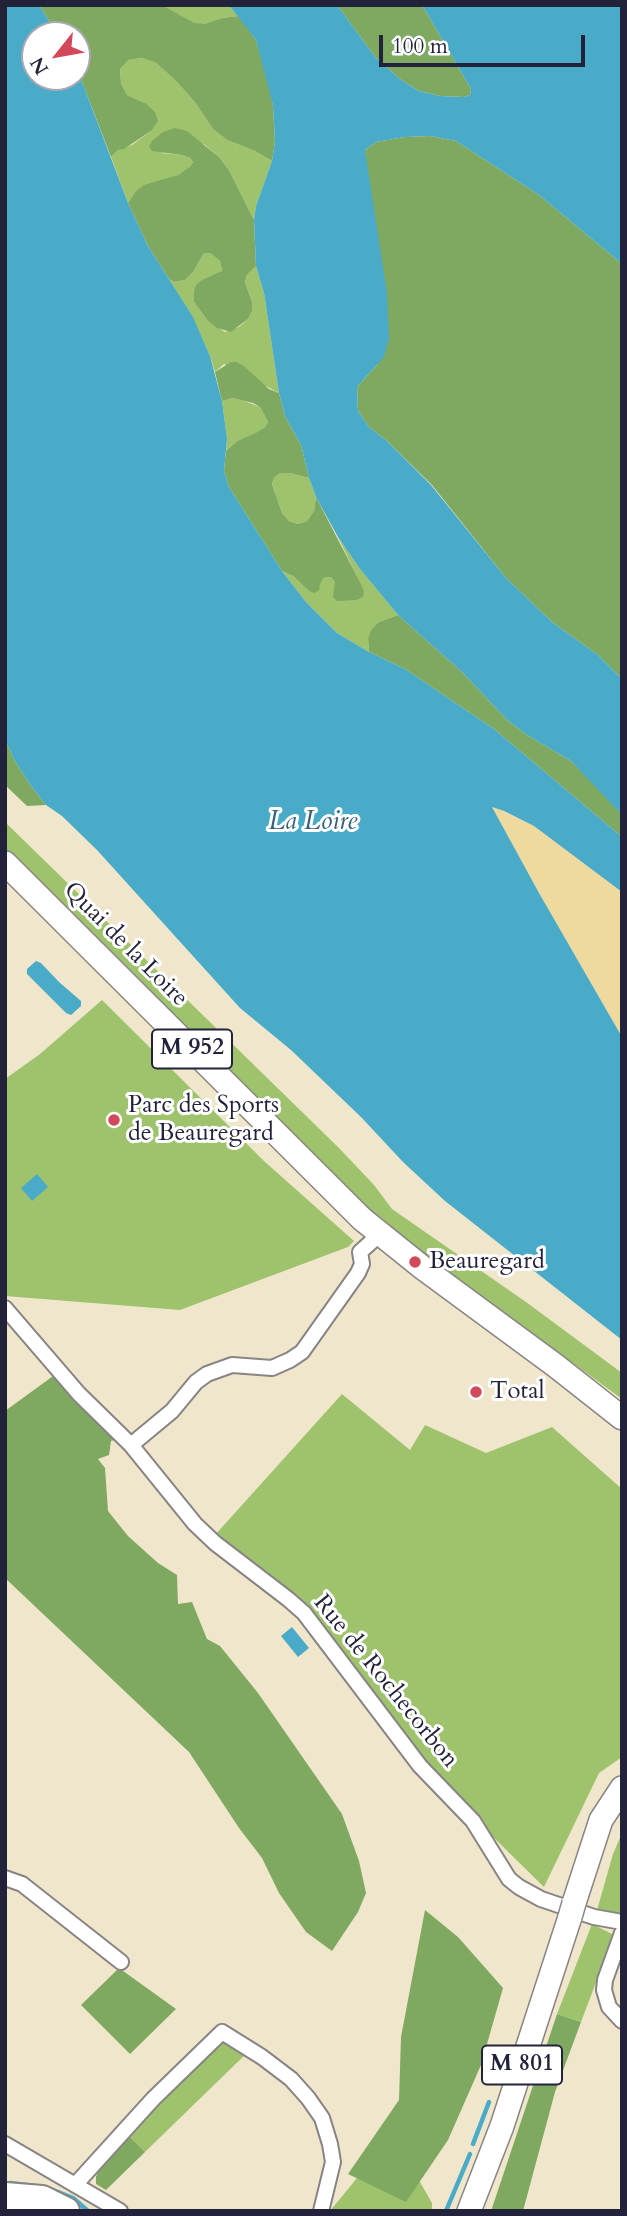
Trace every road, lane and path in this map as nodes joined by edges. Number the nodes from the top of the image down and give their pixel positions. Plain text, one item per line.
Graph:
1 (5, 863) edge
2 (380, 1234) junction
3 (5, 1308) edge
4 (622, 1418) edge
5 (128, 1443) junction
6 (622, 1788) edge
7 (622, 1815) edge
8 (583, 1876) junction
9 (5, 1878) edge
10 (622, 1923) edge
11 (622, 1933) edge
12 (121, 1962) dead end
13 (622, 2021) edge
14 (5, 2144) edge
15 (75, 2185) junction
16 (5, 2196) edge
17 (5, 2208) edge
18 (41, 2211) edge
19 (66, 2211) edge
20 (120, 2211) edge
21 (321, 2211) edge
22 (469, 2211) edge

1 - 2 main road, Quai de la Loire / M 952
2 - 4 main road, Quai de la Loire / M 952
2 - 5 street
3 - 5 street, Rue de Rochecorbon
5 - 10 street, Rue de Rochecorbon
6 - 8 main road, M 801
7 - 8 main road, M 801
8 - 22 main road, M 801
9 - 12 street
11 - 13 street
14 - 15 street
15 - 20 street
15 - 21 street
16 - 19 highway
17 - 18 highway

